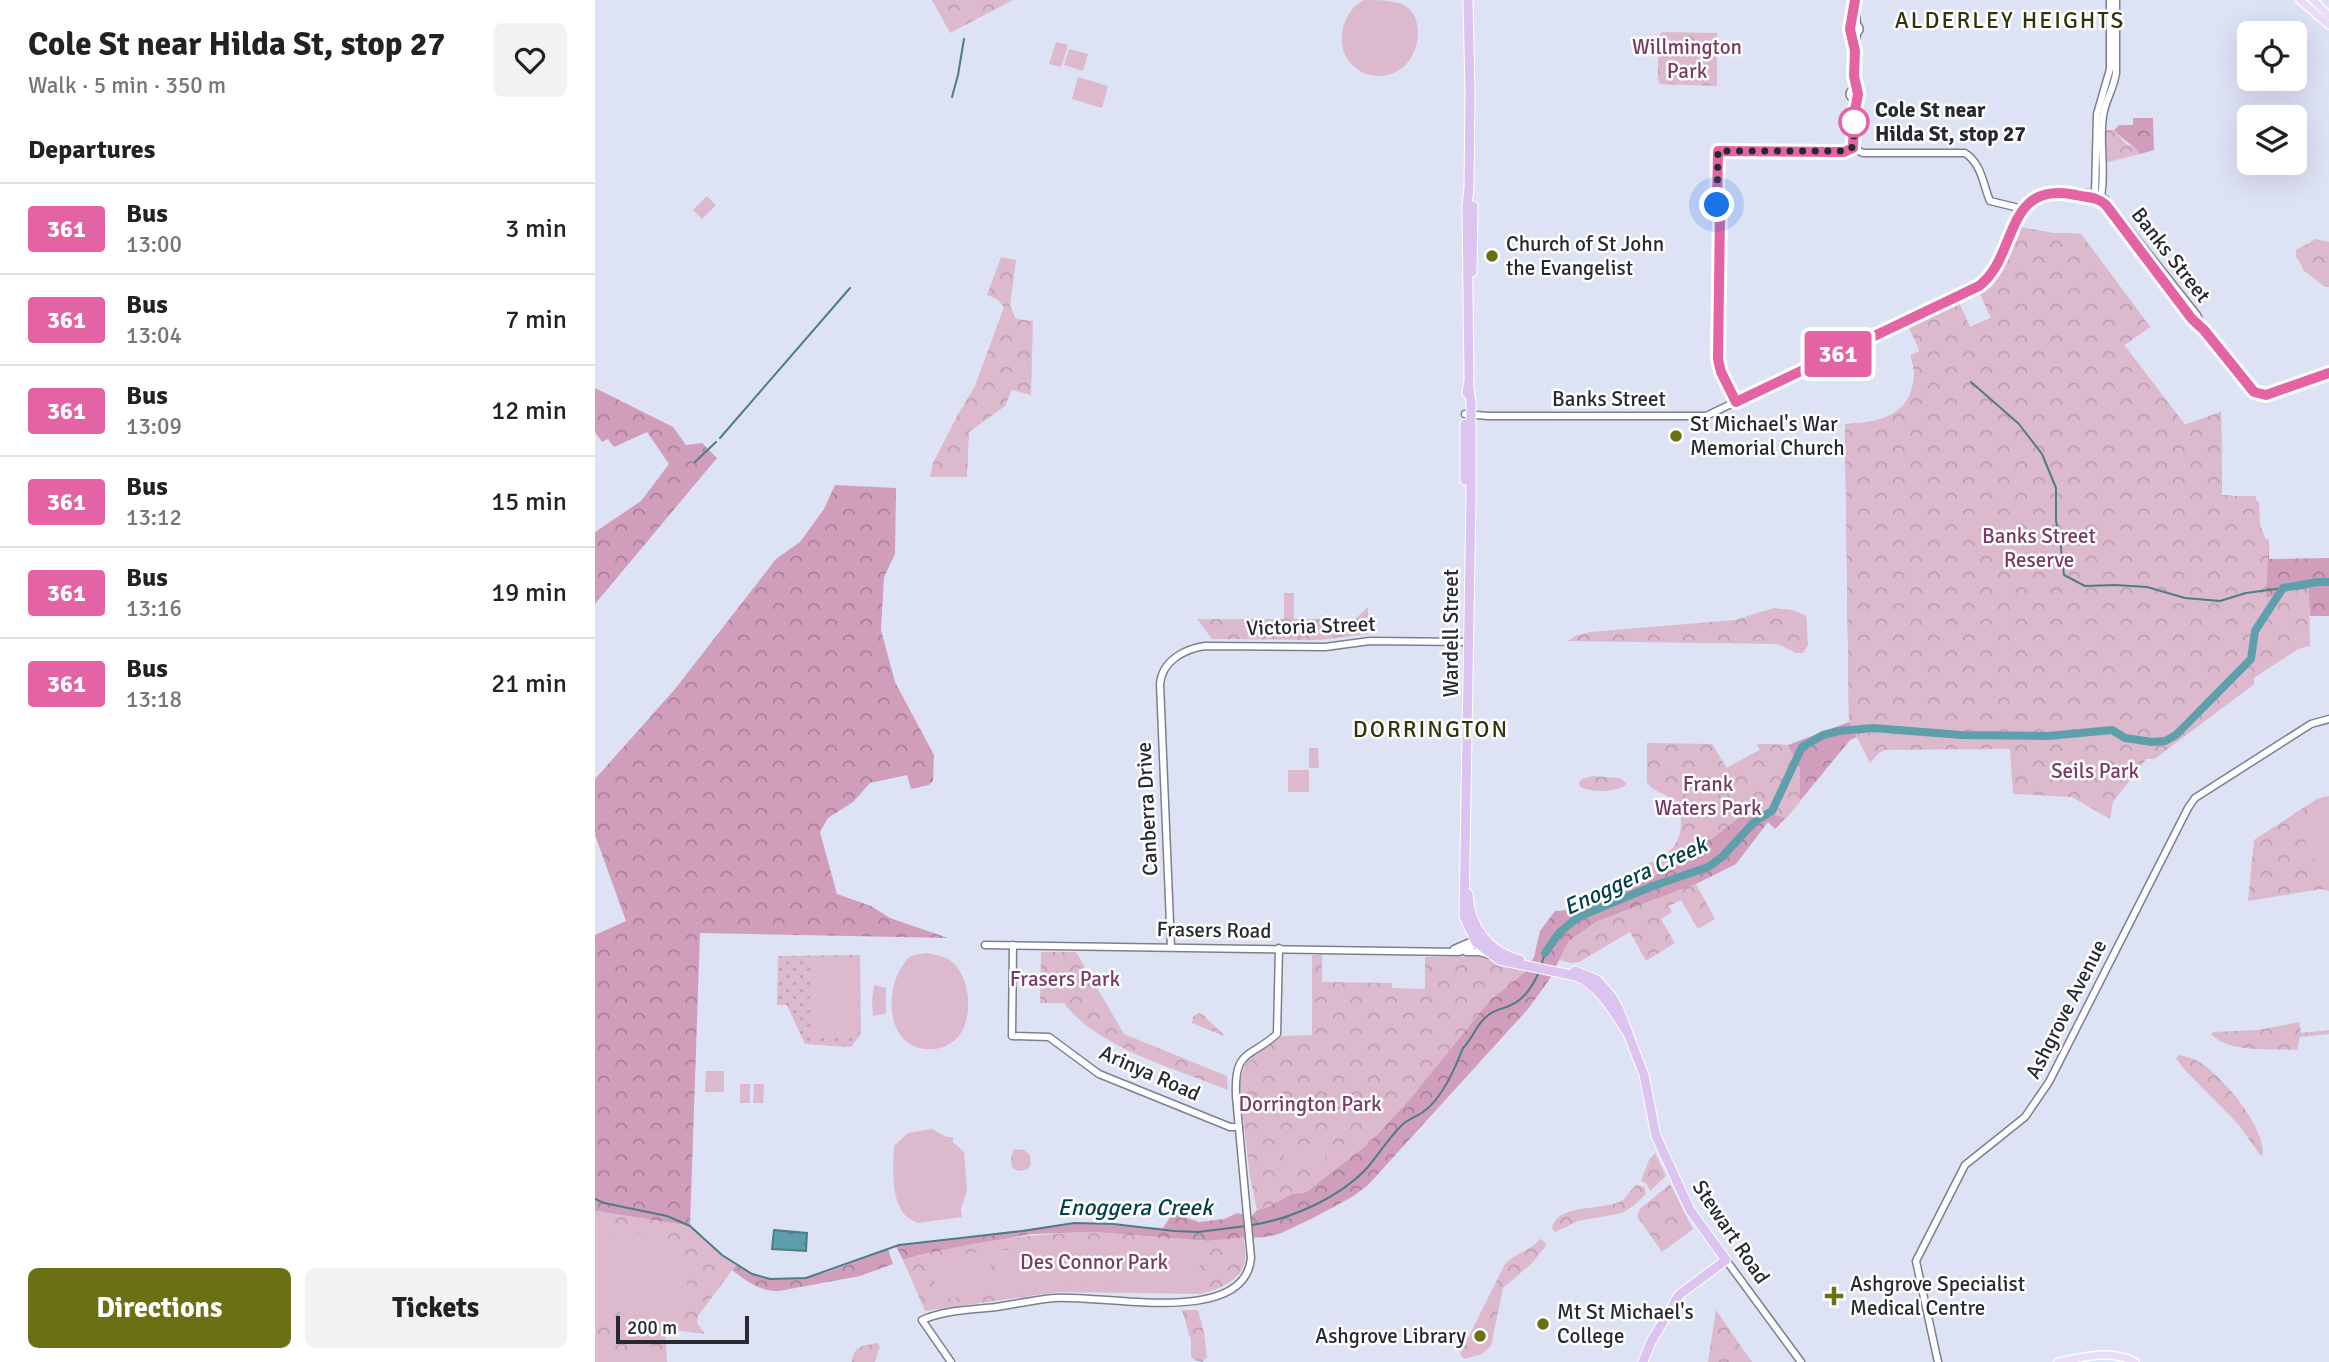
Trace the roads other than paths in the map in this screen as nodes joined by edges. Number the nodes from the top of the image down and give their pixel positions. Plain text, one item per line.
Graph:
1 (1471, 0) edge
2 (1855, 0) edge
3 (2110, 0) edge
4 (2116, 0) edge
5 (2300, 0) edge
6 (2313, 0) edge
7 (2329, 16) edge
8 (2329, 25) edge
9 (1853, 148) junction
10 (2099, 179) junction
11 (2097, 196) junction
12 (2023, 209) junction
13 (2329, 373) edge
14 (1736, 402) junction
15 (1468, 416) junction
16 (1468, 642) junction
17 (1164, 670) joint
18 (2329, 719) edge
19 (1465, 876) junction
20 (1467, 926) junction
21 (1478, 940) junction
22 (985, 945) dead end
23 (1013, 945) junction
24 (1171, 947) junction
25 (1279, 948) junction
26 (1456, 950) junction
27 (1492, 956) junction
28 (1523, 964) junction
29 (1239, 1127) junction
30 (1726, 1260) junction
31 (951, 1362) edge
32 (1643, 1362) edge
33 (1801, 1362) edge
34 (1938, 1362) edge
35 (2058, 1362) edge
36 (2135, 1362) edge

1 - 15 highway, Wardell Street
2 - 9 street
3 - 10 street
4 - 10 street
5 - 8 main road
6 - 7 main road
9 - 12 street
9 - 14 street
10 - 11 street
11 - 12 street
11 - 13 street, Banks Street
12 - 14 street, Banks Street
14 - 15 street, Banks Street
15 - 16 highway, Wardell Street
16 - 17 street, Victoria Street
16 - 19 highway, Wardell Street
17 - 24 street, Canberra Drive
18 - 34 street, Ashgrove Avenue
19 - 20 highway, Wardell Street
19 - 21 highway, Wardell Street
20 - 21 highway, Wardell Street
20 - 26 street
21 - 26 street, Frasers Road
21 - 27 highway, Stewart Road
21 - 28 highway, Stewart Road
22 - 23 street, Frasers Road
23 - 24 street, Frasers Road
23 - 29 street, Arinya Road
24 - 25 street, Frasers Road
25 - 26 street, Frasers Road
25 - 29 street
26 - 27 street
27 - 28 highway, Stewart Road
28 - 30 highway, Stewart Road
29 - 31 street
30 - 32 highway
30 - 33 street, Stewart Road
35 - 36 main road

